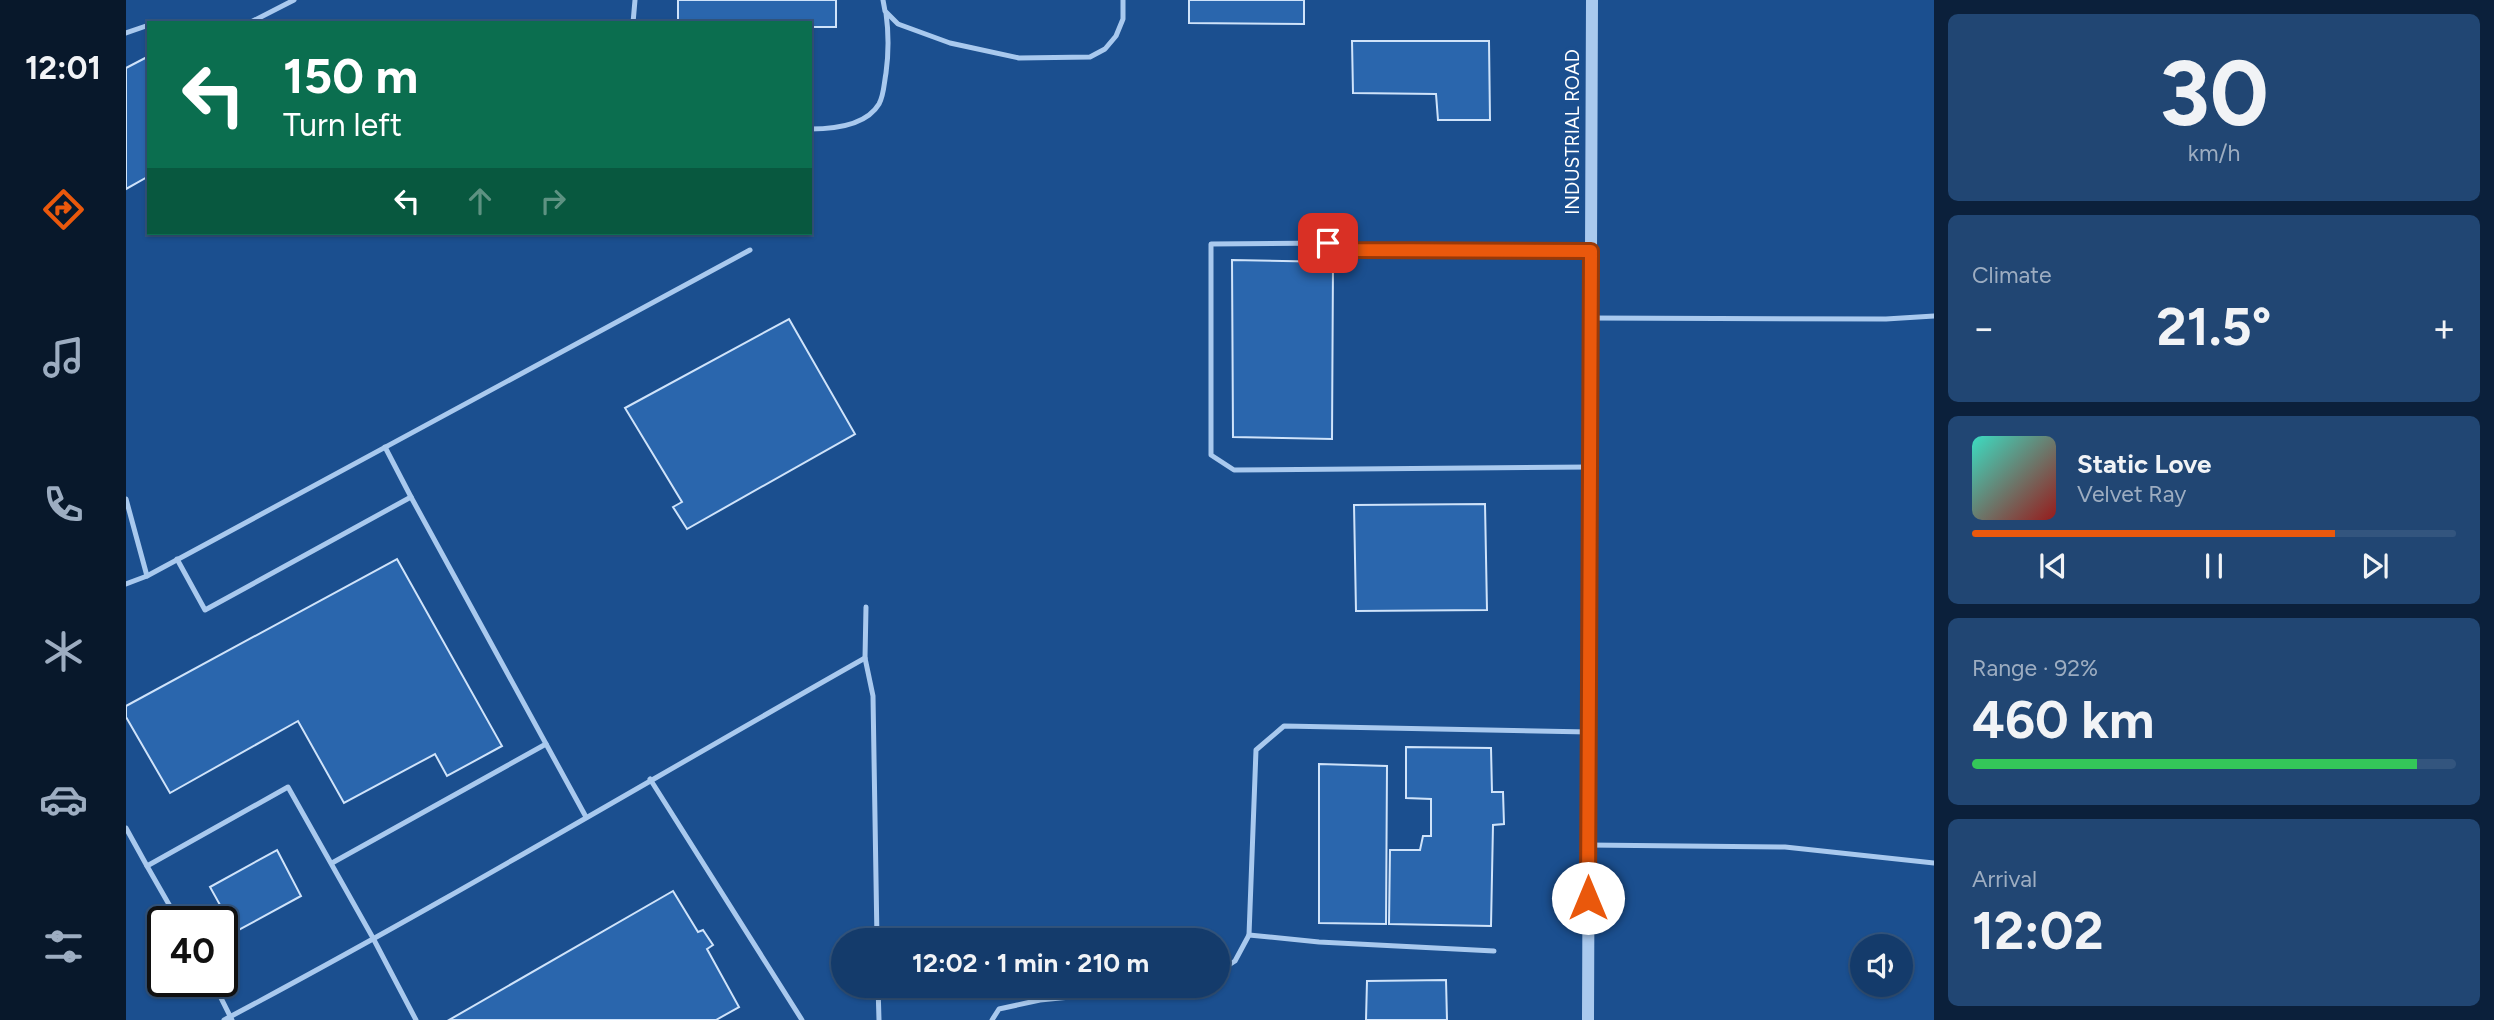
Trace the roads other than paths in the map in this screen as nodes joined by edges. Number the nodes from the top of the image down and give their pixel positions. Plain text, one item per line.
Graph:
1 (294, 0) edge
2 (635, 0) edge
3 (883, 0) edge
4 (1124, 0) edge
5 (1592, 0) edge
6 (885, 11) junction
7 (253, 21) edge
8 (633, 21) edge
9 (147, 27) edge
10 (126, 33) edge
11 (812, 129) edge
12 (750, 250) dead end
13 (1591, 251) junction
14 (1934, 316) edge
15 (1590, 318) junction
16 (384, 447) junction
17 (1590, 467) junction
18 (411, 497) junction
19 (126, 499) edge
20 (177, 559) junction
21 (147, 576) junction
22 (126, 584) edge
23 (866, 607) dead end
24 (865, 658) junction
25 (1589, 732) junction
26 (546, 744) junction
27 (650, 779) junction
28 (586, 817) junction
29 (126, 828) edge
30 (1588, 845) junction
31 (332, 863) junction
32 (1934, 863) edge
33 (148, 866) junction
34 (170, 906) edge
35 (877, 928) edge
36 (1249, 935) junction
37 (373, 938) junction
38 (1494, 951) dead end
39 (1230, 964) edge
40 (221, 997) edge
41 (878, 998) edge
42 (1060, 998) edge
43 (232, 1018) edge
44 (224, 1020) edge
45 (416, 1020) edge
46 (802, 1020) edge
47 (878, 1020) edge
48 (992, 1020) edge
49 (1588, 1020) edge

1 - 7 lane
2 - 8 lane
3 - 6 lane
4 - 6 lane
5 - 13 street, INDUSTRIAL ROAD
6 - 11 lane
9 - 10 lane
12 - 16 lane
13 - 15 street, INDUSTRIAL ROAD
13 - 17 lane
14 - 15 lane
15 - 17 street, INDUSTRIAL ROAD
16 - 18 lane
16 - 20 lane
17 - 25 street, INDUSTRIAL ROAD
18 - 20 lane
18 - 26 lane
19 - 21 lane
20 - 21 lane
21 - 22 lane
23 - 24 lane
24 - 27 lane
24 - 35 lane
25 - 30 street, INDUSTRIAL ROAD
25 - 36 lane
26 - 28 lane
26 - 31 lane
27 - 28 lane
27 - 46 lane
28 - 37 lane
29 - 33 lane
30 - 32 lane
30 - 49 street, INDUSTRIAL ROAD
31 - 33 lane
31 - 37 lane
33 - 34 lane
36 - 38 lane
36 - 39 lane
37 - 43 lane
37 - 45 lane
40 - 43 lane
41 - 47 lane
42 - 48 lane
43 - 44 lane

